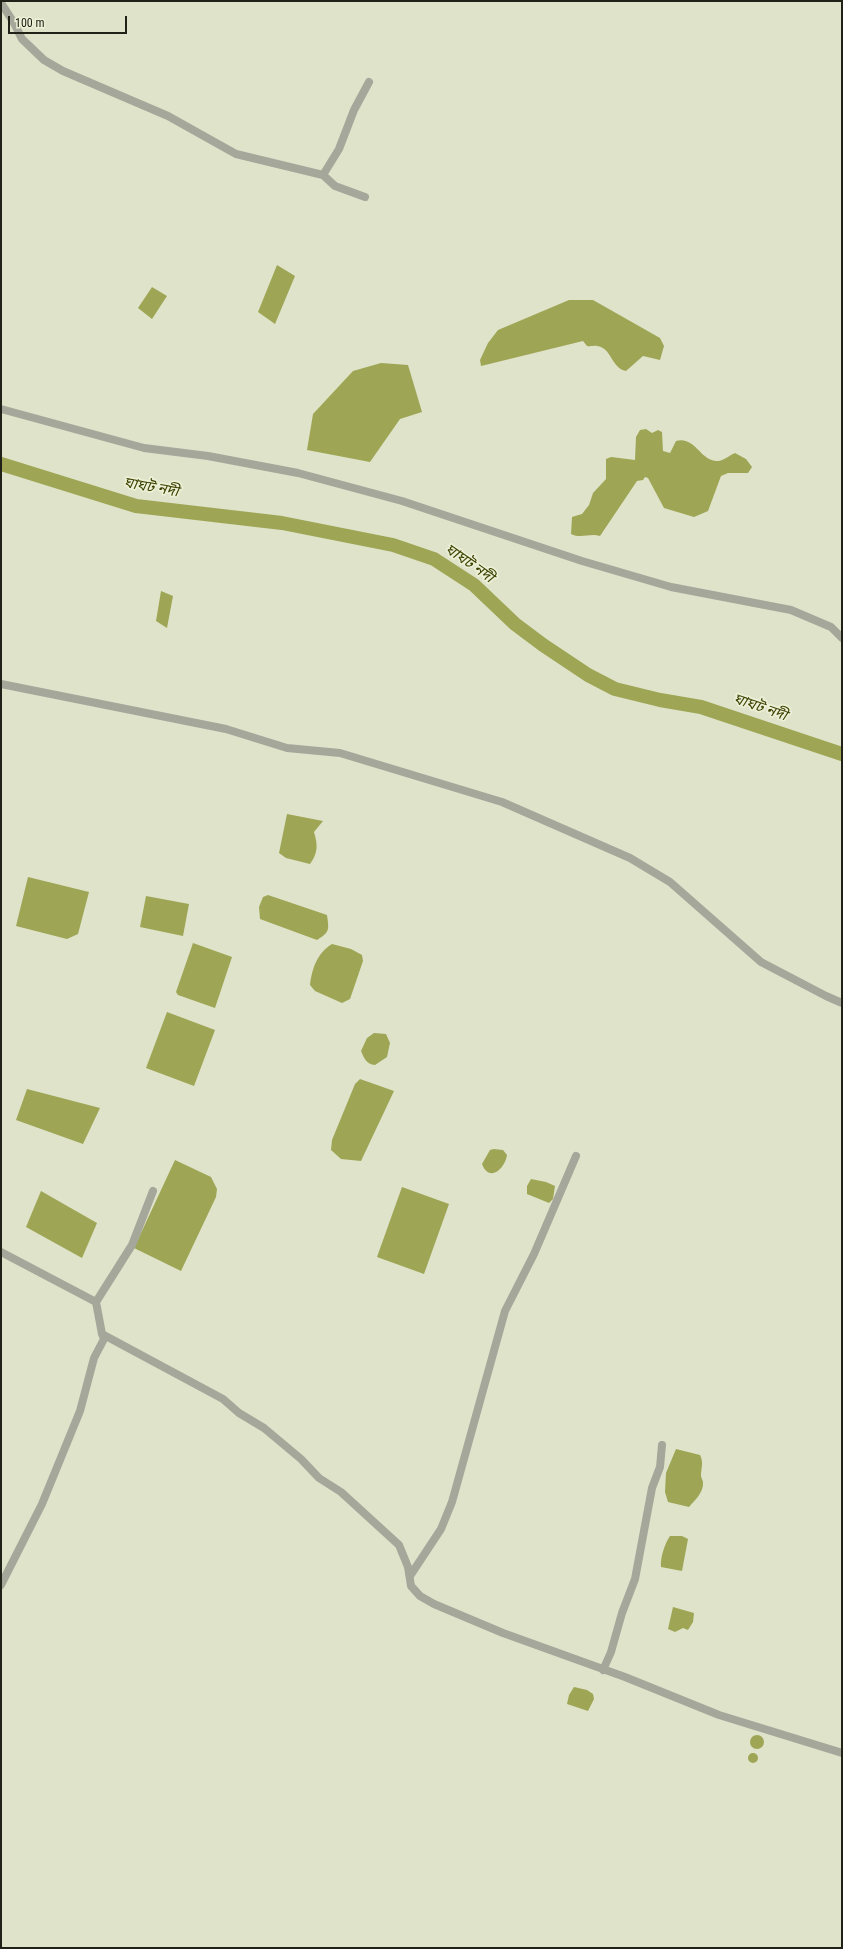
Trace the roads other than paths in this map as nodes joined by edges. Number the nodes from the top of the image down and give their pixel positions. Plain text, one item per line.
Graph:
1 (1, 3) edge
2 (368, 82) dead end
3 (323, 175) junction
4 (365, 197) dead end
5 (1, 410) edge
6 (842, 638) edge
7 (1, 684) edge
8 (842, 1003) edge
9 (576, 1156) dead end
10 (153, 1191) dead end
11 (1, 1252) edge
12 (96, 1302) junction
13 (102, 1334) junction
14 (662, 1446) dead end
15 (410, 1576) junction
16 (1, 1584) edge
17 (603, 1670) junction
18 (842, 1753) edge

1 - 3 street
2 - 3 street
3 - 4 street
5 - 6 street
7 - 8 street
9 - 15 street
10 - 12 street
11 - 12 street
12 - 13 street
13 - 15 street
13 - 16 street
14 - 17 street
15 - 17 street
17 - 18 street

